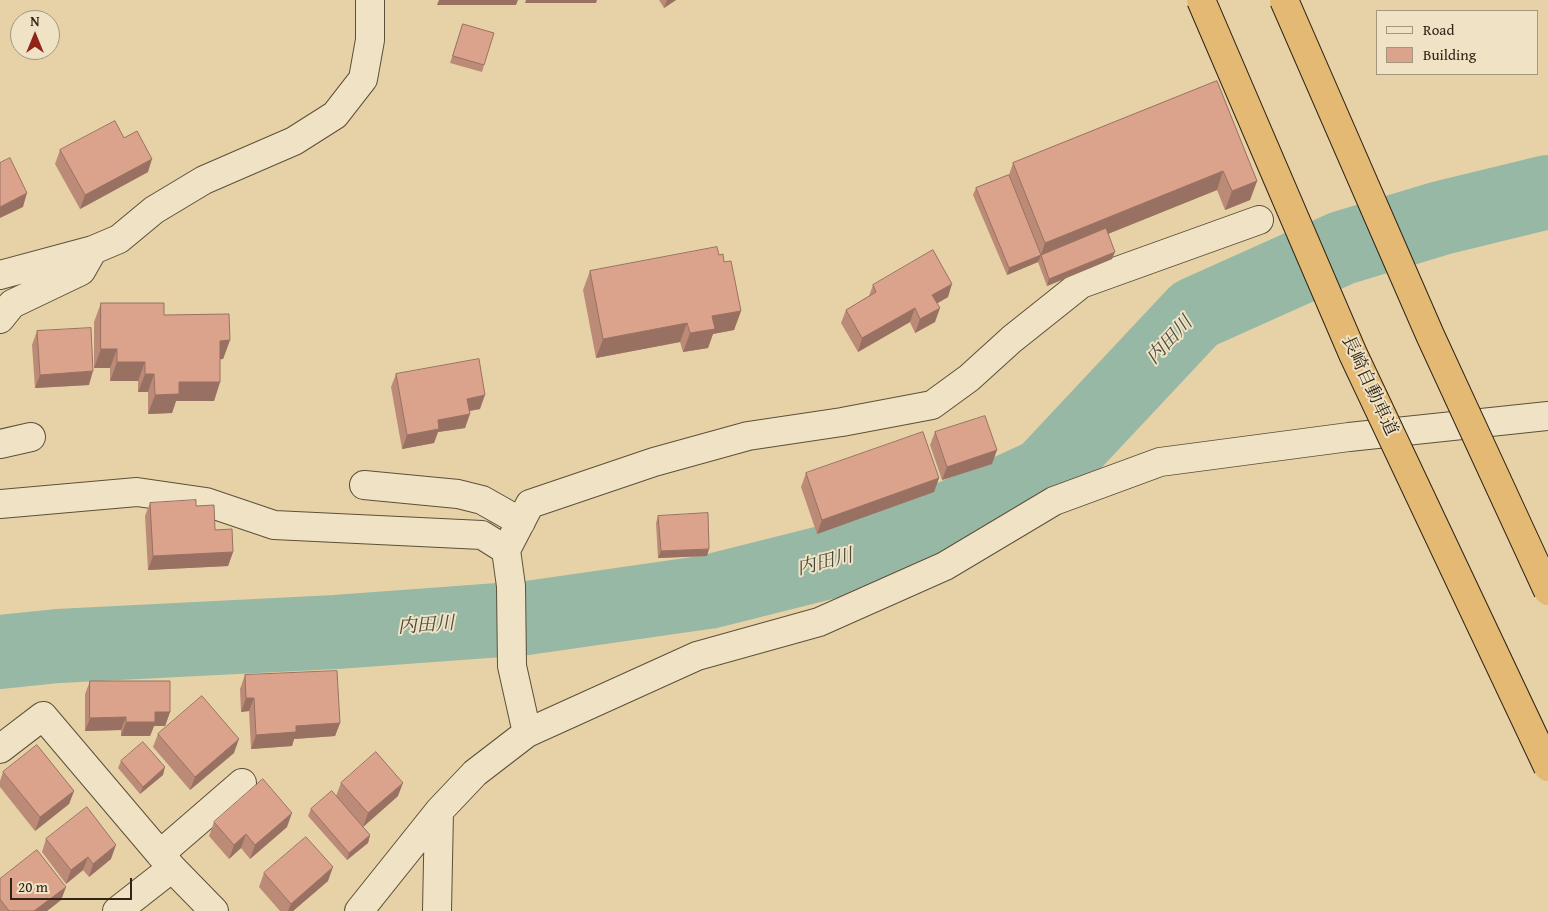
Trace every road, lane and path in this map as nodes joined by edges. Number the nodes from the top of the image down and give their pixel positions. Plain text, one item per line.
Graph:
1 (370, 0) edge
2 (1201, 0) edge
3 (1284, 0) edge
4 (1259, 220) dead end
5 (92, 250) junction
6 (0, 275) edge
7 (0, 319) edge
8 (1548, 416) edge
9 (31, 437) dead end
10 (0, 444) edge
11 (364, 485) dead end
12 (0, 504) edge
13 (521, 522) junction
14 (506, 550) junction
15 (1548, 591) edge
16 (527, 733) junction
17 (0, 749) edge
18 (1548, 767) edge
19 (242, 783) dead end
20 (440, 811) junction
21 (166, 861) junction
22 (117, 911) edge
23 (214, 911) edge
24 (359, 911) edge
25 (437, 911) edge

1 - 5 street
2 - 18 highway, 長崎自動車道, bridge
3 - 15 highway, bridge
4 - 13 street
5 - 6 street
5 - 7 street
8 - 16 street
9 - 10 street
11 - 13 street
12 - 14 street
13 - 14 street
14 - 16 street
16 - 20 street
17 - 21 street
19 - 21 street
20 - 24 street
20 - 25 street
21 - 22 street
21 - 23 street

